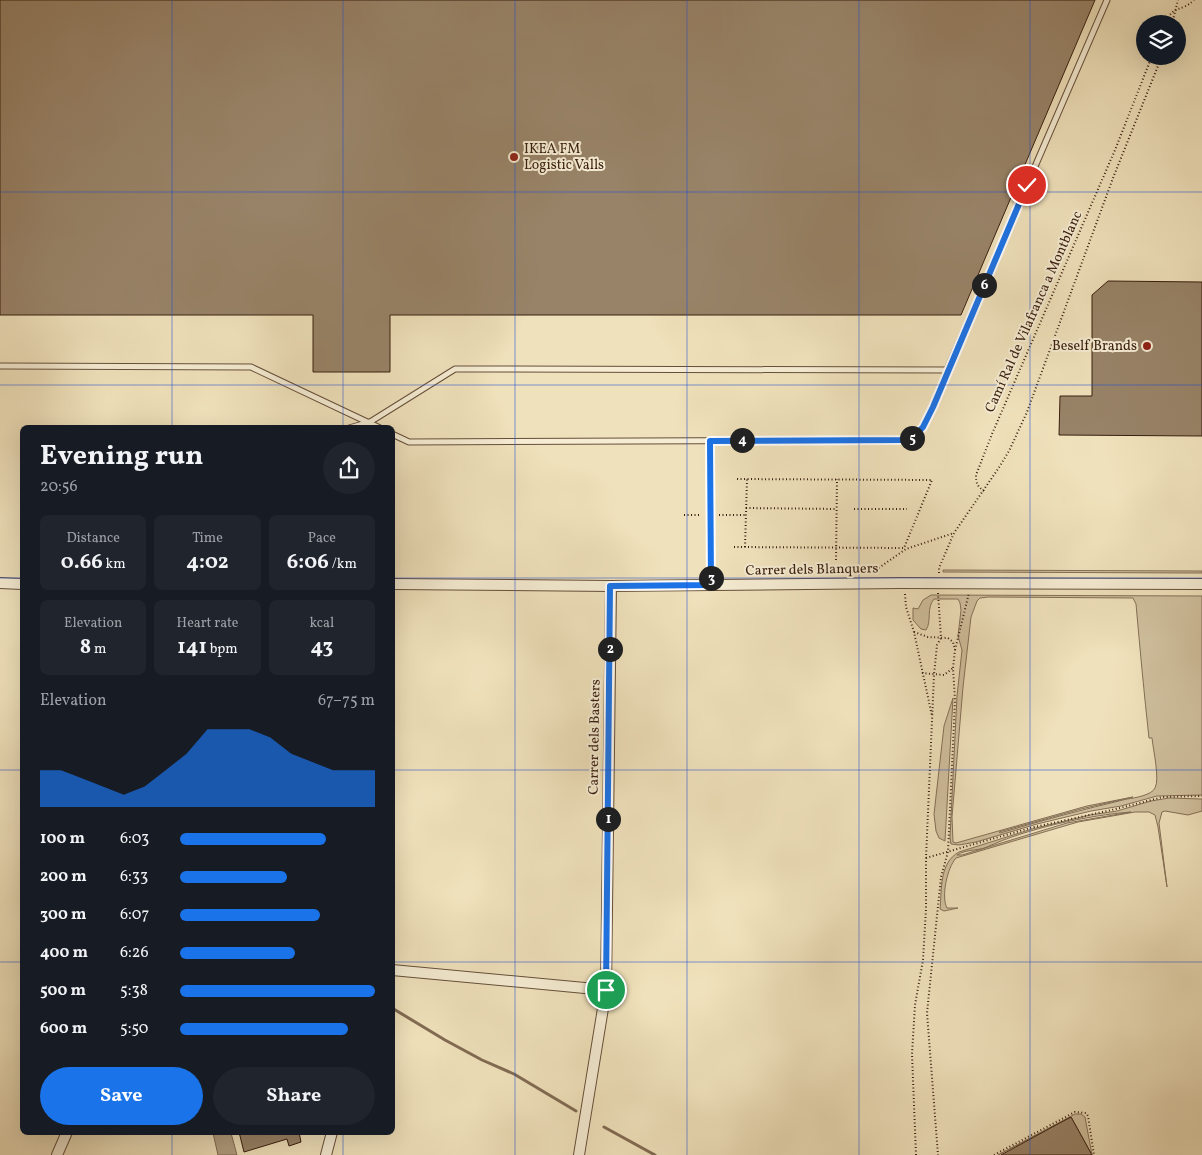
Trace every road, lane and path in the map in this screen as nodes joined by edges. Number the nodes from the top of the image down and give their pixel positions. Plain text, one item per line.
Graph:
1 (1107, 0) edge
2 (1178, 0) edge
3 (1194, 0) edge
4 (1176, 9) junction
5 (1169, 15) edge
6 (1174, 15) edge
7 (1148, 65) edge
8 (1158, 65) edge
9 (0, 366) edge
10 (947, 370) junction
11 (370, 425) edge
12 (395, 435) edge
13 (710, 441) junction
14 (737, 479) dead end
15 (747, 479) junction
16 (837, 479) junction
17 (984, 491) junction
18 (746, 508) junction
19 (836, 508) junction
20 (854, 509) dead end
21 (907, 509) dead end
22 (684, 515) dead end
23 (701, 515) dead end
24 (719, 515) dead end
25 (746, 515) junction
26 (954, 533) junction
27 (734, 547) dead end
28 (746, 547) junction
29 (836, 547) junction
30 (836, 560) dead end
31 (935, 568) dead end
32 (863, 583) junction
33 (905, 583) junction
34 (0, 584) edge
35 (20, 584) edge
36 (395, 584) edge
37 (1202, 584) edge
38 (711, 585) junction
39 (610, 586) junction
40 (938, 596) dead end
41 (968, 596) dead end
42 (914, 632) junction
43 (941, 638) junction
44 (956, 650) junction
45 (953, 668) junction
46 (922, 673) junction
47 (934, 675) junction
48 (932, 718) junction
49 (1202, 796) edge
50 (948, 852) junction
51 (926, 858) junction
52 (395, 970) edge
53 (606, 990) junction
54 (66, 1135) edge
55 (331, 1135) edge
56 (57, 1155) edge
57 (326, 1155) edge
58 (579, 1155) edge
59 (916, 1155) edge
60 (938, 1155) edge
61 (994, 1155) edge
62 (1094, 1155) edge

1 - 10 lane
2 - 4 path
3 - 4 path
4 - 5 path
4 - 6 path
7 - 17 path, Camí Ral de Vilafranca a Montblanc
8 - 17 path
9 - 11 lane
10 - 11 lane
10 - 13 lane
12 - 13 lane
13 - 38 lane
14 - 15 path
15 - 16 path
15 - 18 path
16 - 19 path
16 - 29 path
17 - 26 path
18 - 19 path
18 - 25 path
19 - 29 path
20 - 21 path
22 - 23 path
24 - 25 path
25 - 28 path
26 - 31 path
26 - 32 path
27 - 28 path
28 - 29 path
29 - 30 path
32 - 33 street, Carrer dels Blanquers
32 - 38 street, Carrer dels Blanquers
33 - 37 street, Carrer dels Blanquers
33 - 42 path
34 - 35 street
36 - 39 street, Carrer dels Blanquers
38 - 39 street, Carrer dels Blanquers
39 - 53 street, Carrer dels Basters
40 - 43 path
41 - 44 path
42 - 43 path
42 - 46 path
43 - 44 path
43 - 47 path
44 - 45 path
45 - 47 path
45 - 50 path
46 - 47 path
46 - 48 path
47 - 48 path
48 - 51 path
49 - 50 path
50 - 51 path
50 - 60 path
51 - 59 path
52 - 53 street
53 - 58 street, Carrer dels Basters
54 - 56 street
55 - 57 street
61 - 62 path

